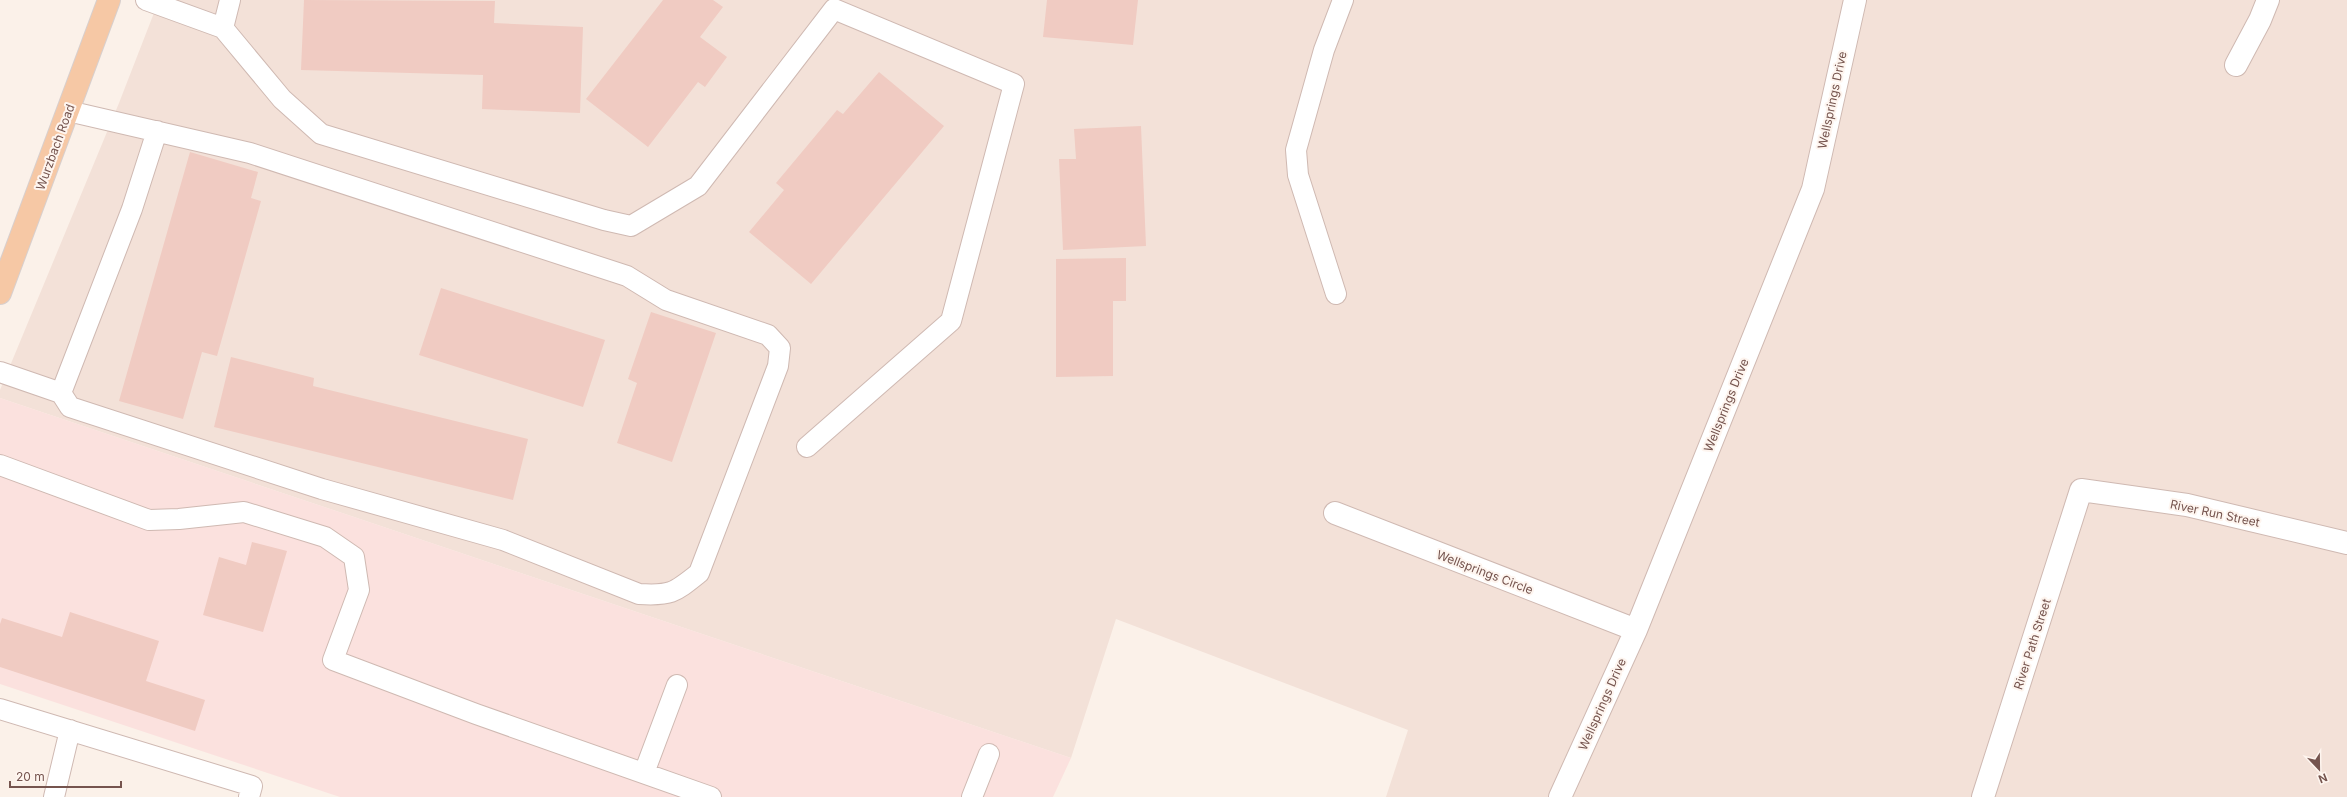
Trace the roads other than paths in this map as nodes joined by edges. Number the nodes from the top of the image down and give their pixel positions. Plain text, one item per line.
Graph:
1 (109, 0) edge
2 (146, 0) edge
3 (230, 0) edge
4 (1343, 0) edge
5 (1854, 0) edge
6 (2268, 0) edge
7 (833, 5) edge
8 (223, 28) junction
9 (2236, 65) dead end
10 (68, 111) junction
11 (157, 131) junction
12 (2, 281) edge
13 (1336, 294) dead end
14 (0, 372) edge
15 (61, 393) junction
16 (807, 447) dead end
17 (0, 465) edge
18 (2081, 490) joint
19 (1335, 513) dead end
20 (2347, 544) edge
21 (1636, 630) junction
22 (677, 685) dead end
23 (0, 709) edge
24 (70, 730) junction
25 (989, 754) dead end
26 (644, 773) junction
27 (54, 797) edge
28 (249, 797) edge
29 (711, 797) edge
30 (972, 797) edge
31 (1560, 797) edge
32 (1983, 797) edge

1 - 10 main road, Wurzbach Road
2 - 8 lane
3 - 8 lane
4 - 13 lane
5 - 21 street, Wellsprings Drive
6 - 9 street
7 - 8 lane
7 - 16 lane
10 - 11 lane
10 - 12 main road, Wurzbach Road
11 - 15 lane
11 - 15 lane
14 - 15 lane
17 - 26 lane
18 - 20 street, River Run Street
18 - 32 street, River Path Street
19 - 21 street, Wellsprings Circle
21 - 31 street, Wellsprings Drive
22 - 26 lane
23 - 24 lane
24 - 27 lane
24 - 28 lane
25 - 30 lane
26 - 29 lane

